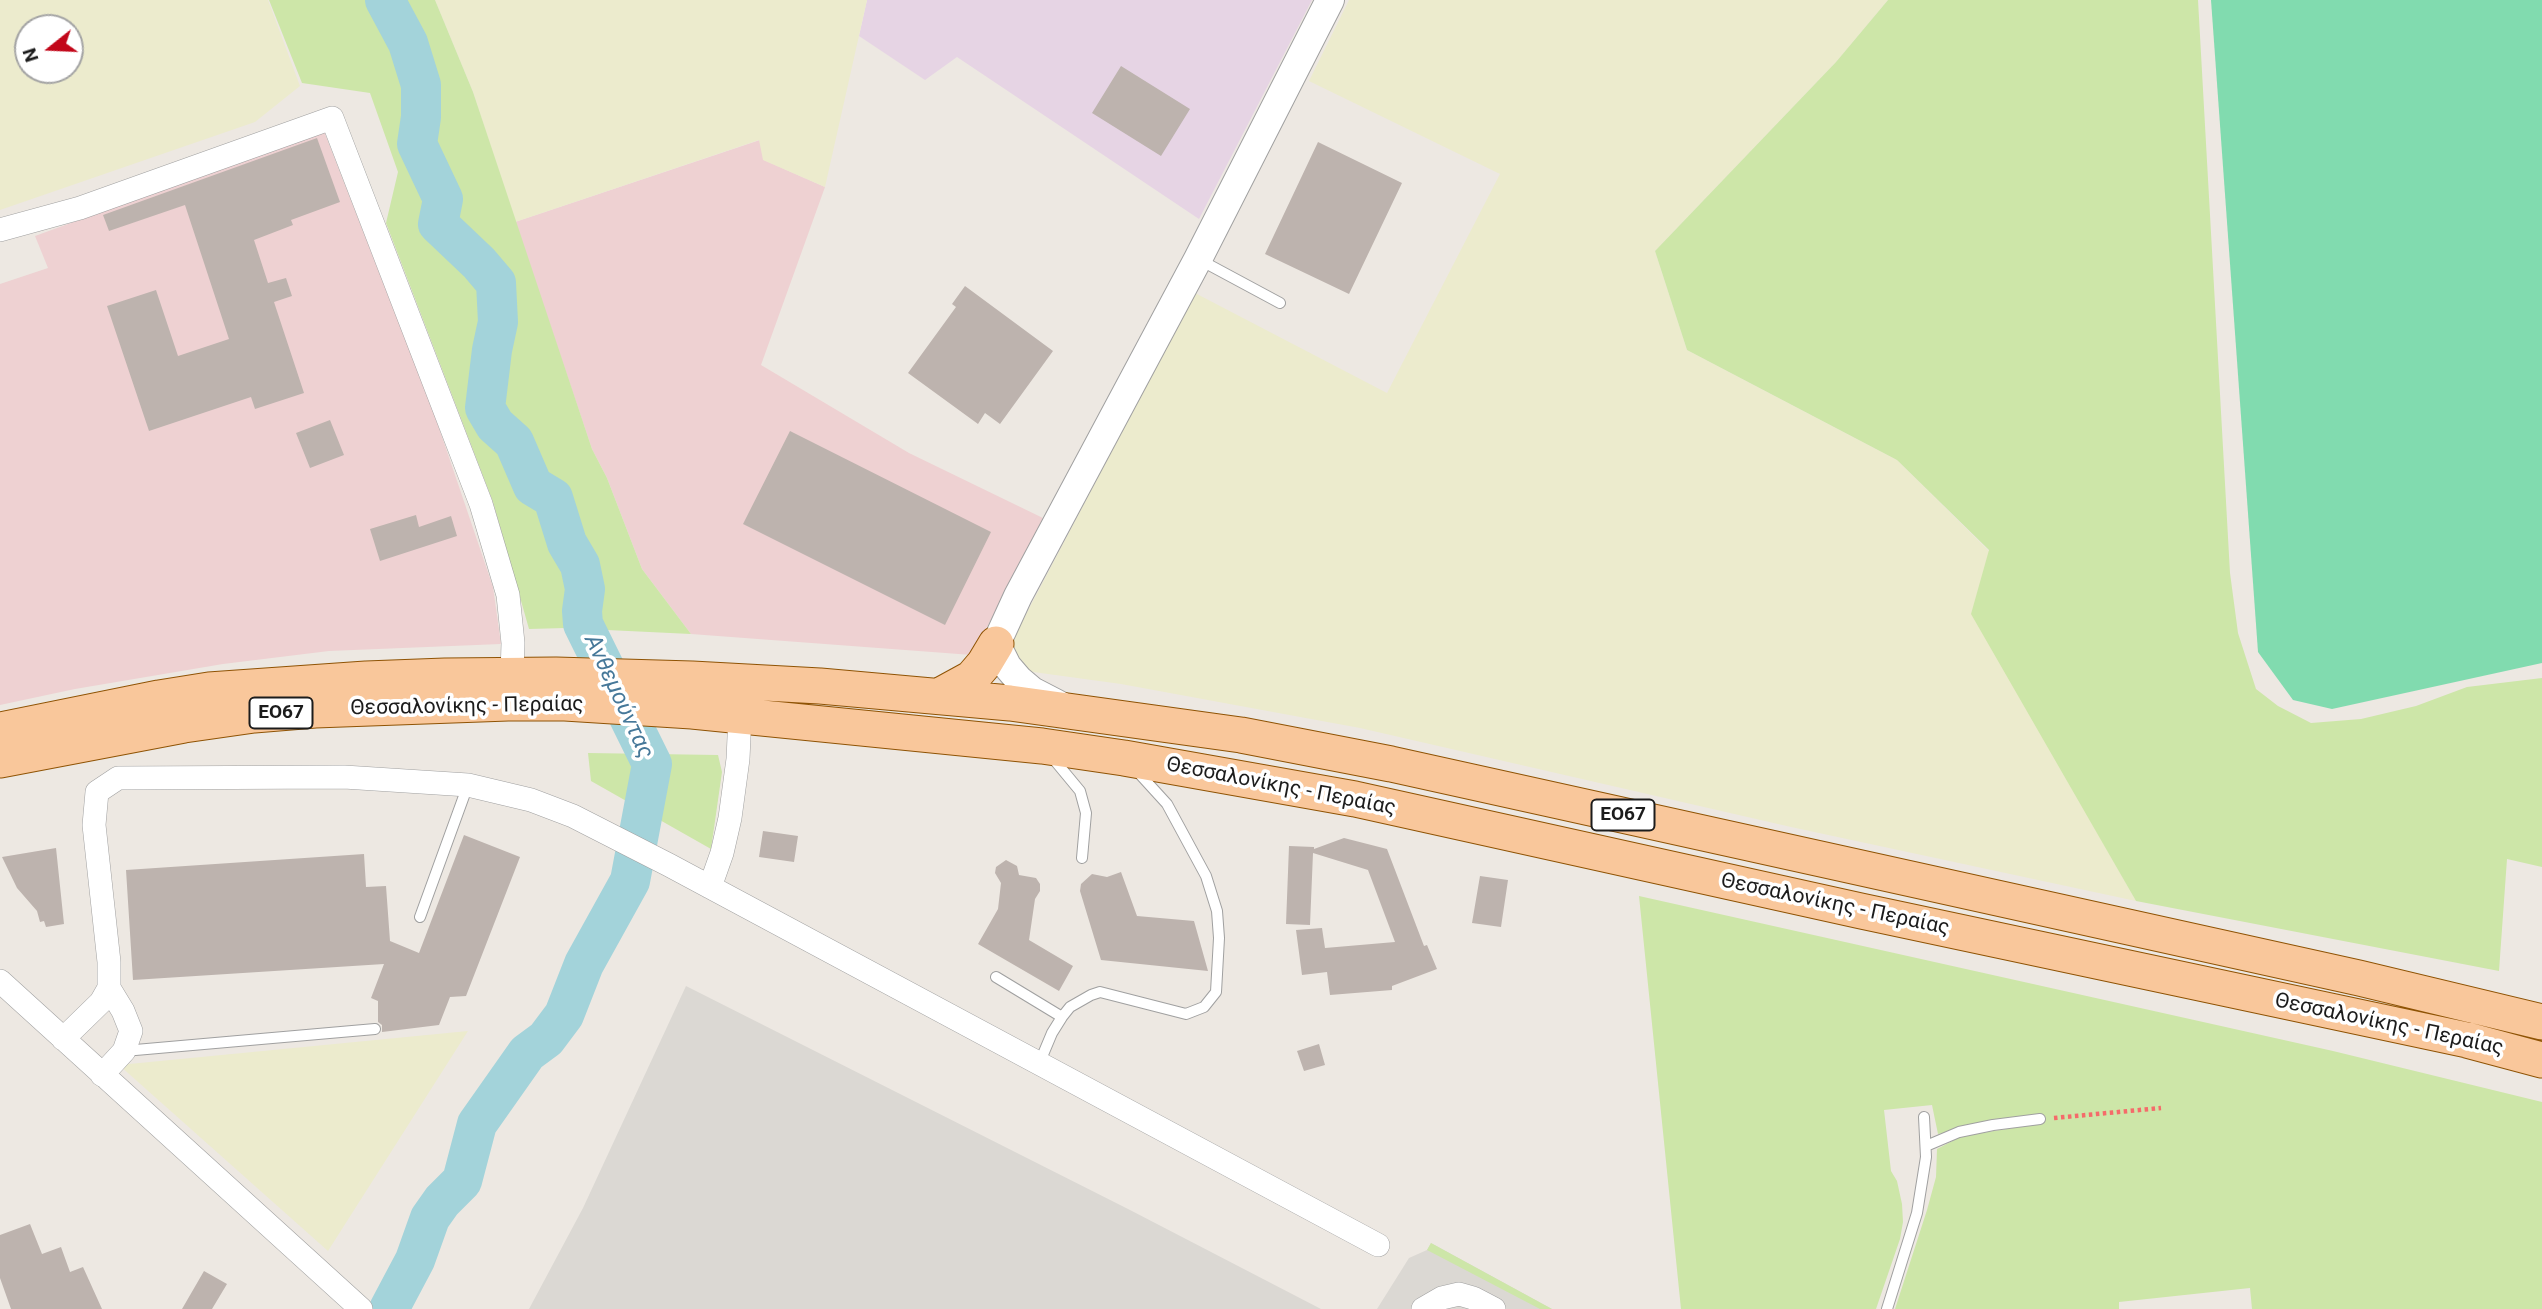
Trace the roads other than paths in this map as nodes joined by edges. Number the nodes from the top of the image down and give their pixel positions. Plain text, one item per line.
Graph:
1 (1329, 0) edge
2 (0, 230) edge
3 (1198, 259) junction
4 (1280, 303) dead end
5 (996, 644) junction
6 (512, 675) junction
7 (561, 689) junction
8 (692, 695) junction
9 (939, 696) junction
10 (1070, 710) junction
11 (740, 715) junction
12 (0, 730) edge
13 (1042, 747) junction
14 (1124, 758) junction
15 (0, 760) edge
16 (468, 785) junction
17 (1082, 859) dead end
18 (710, 887) junction
19 (420, 917) dead end
20 (996, 977) dead end
21 (0, 981) edge
22 (109, 988) junction
23 (1062, 1017) junction
24 (2542, 1021) edge
25 (375, 1029) dead end
26 (63, 1039) junction
27 (124, 1051) junction
28 (2542, 1060) edge
29 (1039, 1064) junction
30 (102, 1075) junction
31 (1924, 1117) dead end
32 (2040, 1119) road end
33 (1926, 1146) junction
34 (1378, 1245) dead end
35 (361, 1309) edge
36 (1423, 1309) edge
37 (1494, 1309) edge
38 (1887, 1309) edge

1 - 3 street
2 - 6 street
3 - 4 lane
3 - 5 street
5 - 9 main road
5 - 10 street
6 - 7 main road, Θεσσαλονίκης - Περαίας / ΕΟ67
6 - 12 main road, Θεσσαλονίκης - Περαίας / ΕΟ67
7 - 8 main road, Θεσσαλονίκης - Περαίας / ΕΟ67
7 - 15 main road, Θεσσαλονίκης - Περαίας / ΕΟ67
8 - 9 main road, Θεσσαλονίκης - Περαίας / ΕΟ67
8 - 11 main road, Θεσσαλονίκης - Περαίας / ΕΟ67
9 - 10 main road, Θεσσαλονίκης - Περαίας / ΕΟ67
10 - 24 main road, Θεσσαλονίκης - Περαίας / ΕΟ67
11 - 13 main road, Θεσσαλονίκης - Περαίας / ΕΟ67
11 - 18 street
13 - 14 main road, Θεσσαλονίκης - Περαίας / ΕΟ67
13 - 17 lane
14 - 23 lane
14 - 28 main road, Θεσσαλονίκης - Περαίας / ΕΟ67
16 - 18 street
16 - 19 lane
16 - 22 street
18 - 29 street
20 - 23 lane
21 - 26 street
22 - 26 street
22 - 27 street
23 - 29 lane
25 - 27 lane
26 - 30 street
27 - 30 street
29 - 34 street
30 - 35 street
31 - 33 lane
32 - 33 lane
33 - 38 lane
36 - 37 street

